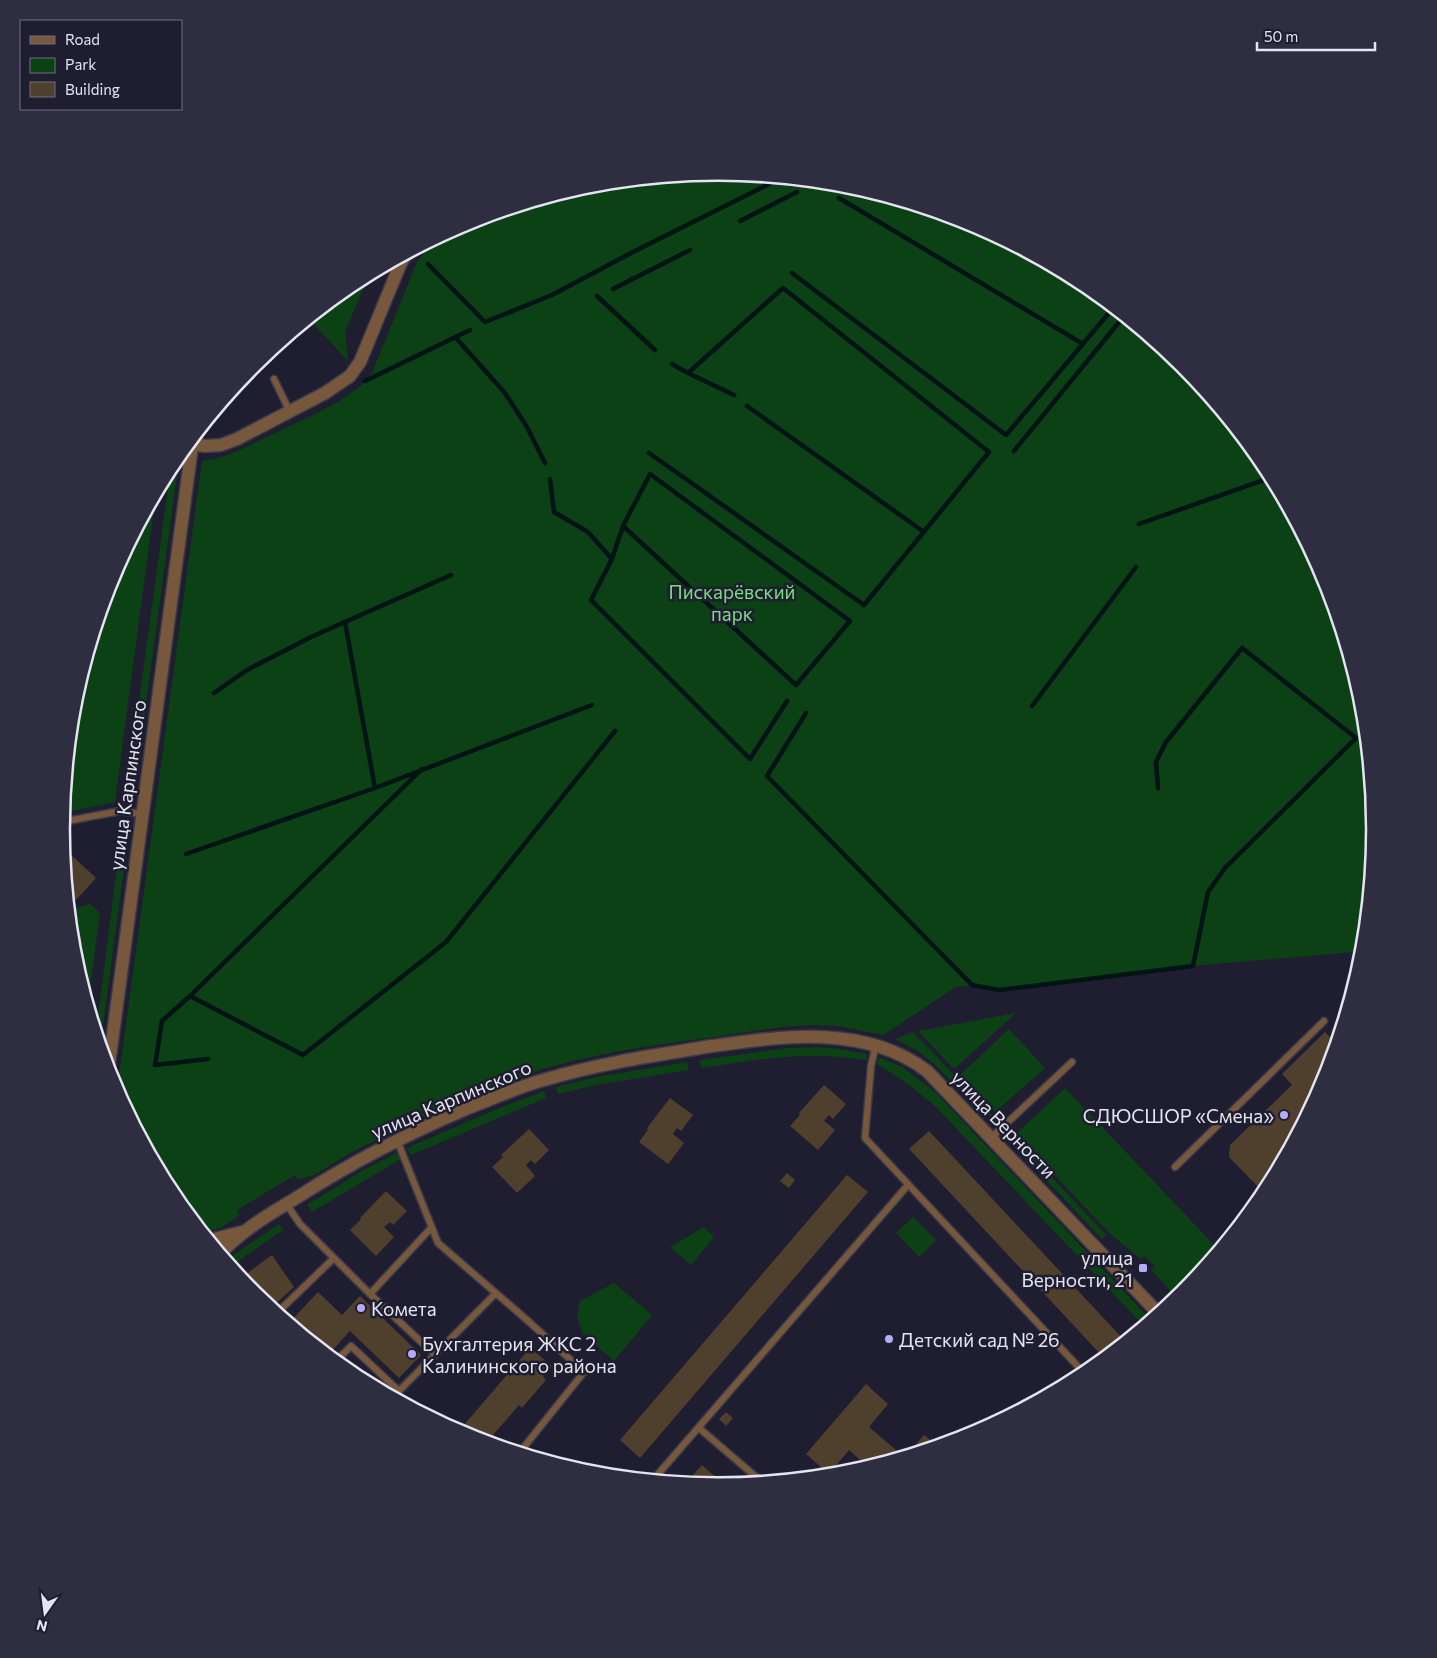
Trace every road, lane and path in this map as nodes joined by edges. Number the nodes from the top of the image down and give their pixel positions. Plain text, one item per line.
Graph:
1 (401, 263) edge
2 (274, 379) dead end
3 (290, 412) junction
4 (197, 443) edge
5 (190, 453) edge
6 (142, 814) junction
7 (70, 820) edge
8 (1324, 1021) dead end
9 (782, 1037) joint
10 (876, 1044) junction
11 (110, 1054) edge
12 (1072, 1062) dead end
13 (992, 1137) junction
14 (397, 1140) junction
15 (1175, 1166) dead end
16 (908, 1185) junction
17 (286, 1205) junction
18 (431, 1228) junction
19 (244, 1232) junction
20 (216, 1239) edge
21 (225, 1249) edge
22 (334, 1258) junction
23 (496, 1293) junction
24 (370, 1294) junction
25 (281, 1308) edge
26 (1154, 1309) edge
27 (434, 1354) junction
28 (341, 1356) edge
29 (1079, 1368) edge
30 (398, 1391) joint
31 (699, 1428) junction
32 (524, 1447) edge
33 (658, 1474) edge
34 (755, 1476) edge

1 - 3 street
2 - 3 lane
3 - 4 street
5 - 6 street, улица Карпинского
6 - 7 lane
6 - 11 street, улица Карпинского
8 - 15 lane
9 - 10 street, улица Верности
9 - 14 street, улица Карпинского
10 - 13 street, улица Верности
10 - 16 lane
12 - 13 lane
13 - 26 street, улица Верности
14 - 17 street, улица Карпинского
14 - 18 lane
16 - 29 lane
16 - 31 lane
17 - 19 street, улица Карпинского
17 - 22 lane
18 - 23 lane
18 - 24 lane
19 - 20 street, улица Карпинского
19 - 21 street, улица Карпинского
22 - 24 lane
22 - 25 lane
23 - 27 lane
23 - 32 lane
24 - 27 lane
27 - 30 lane
28 - 30 lane
31 - 33 lane
31 - 34 lane

